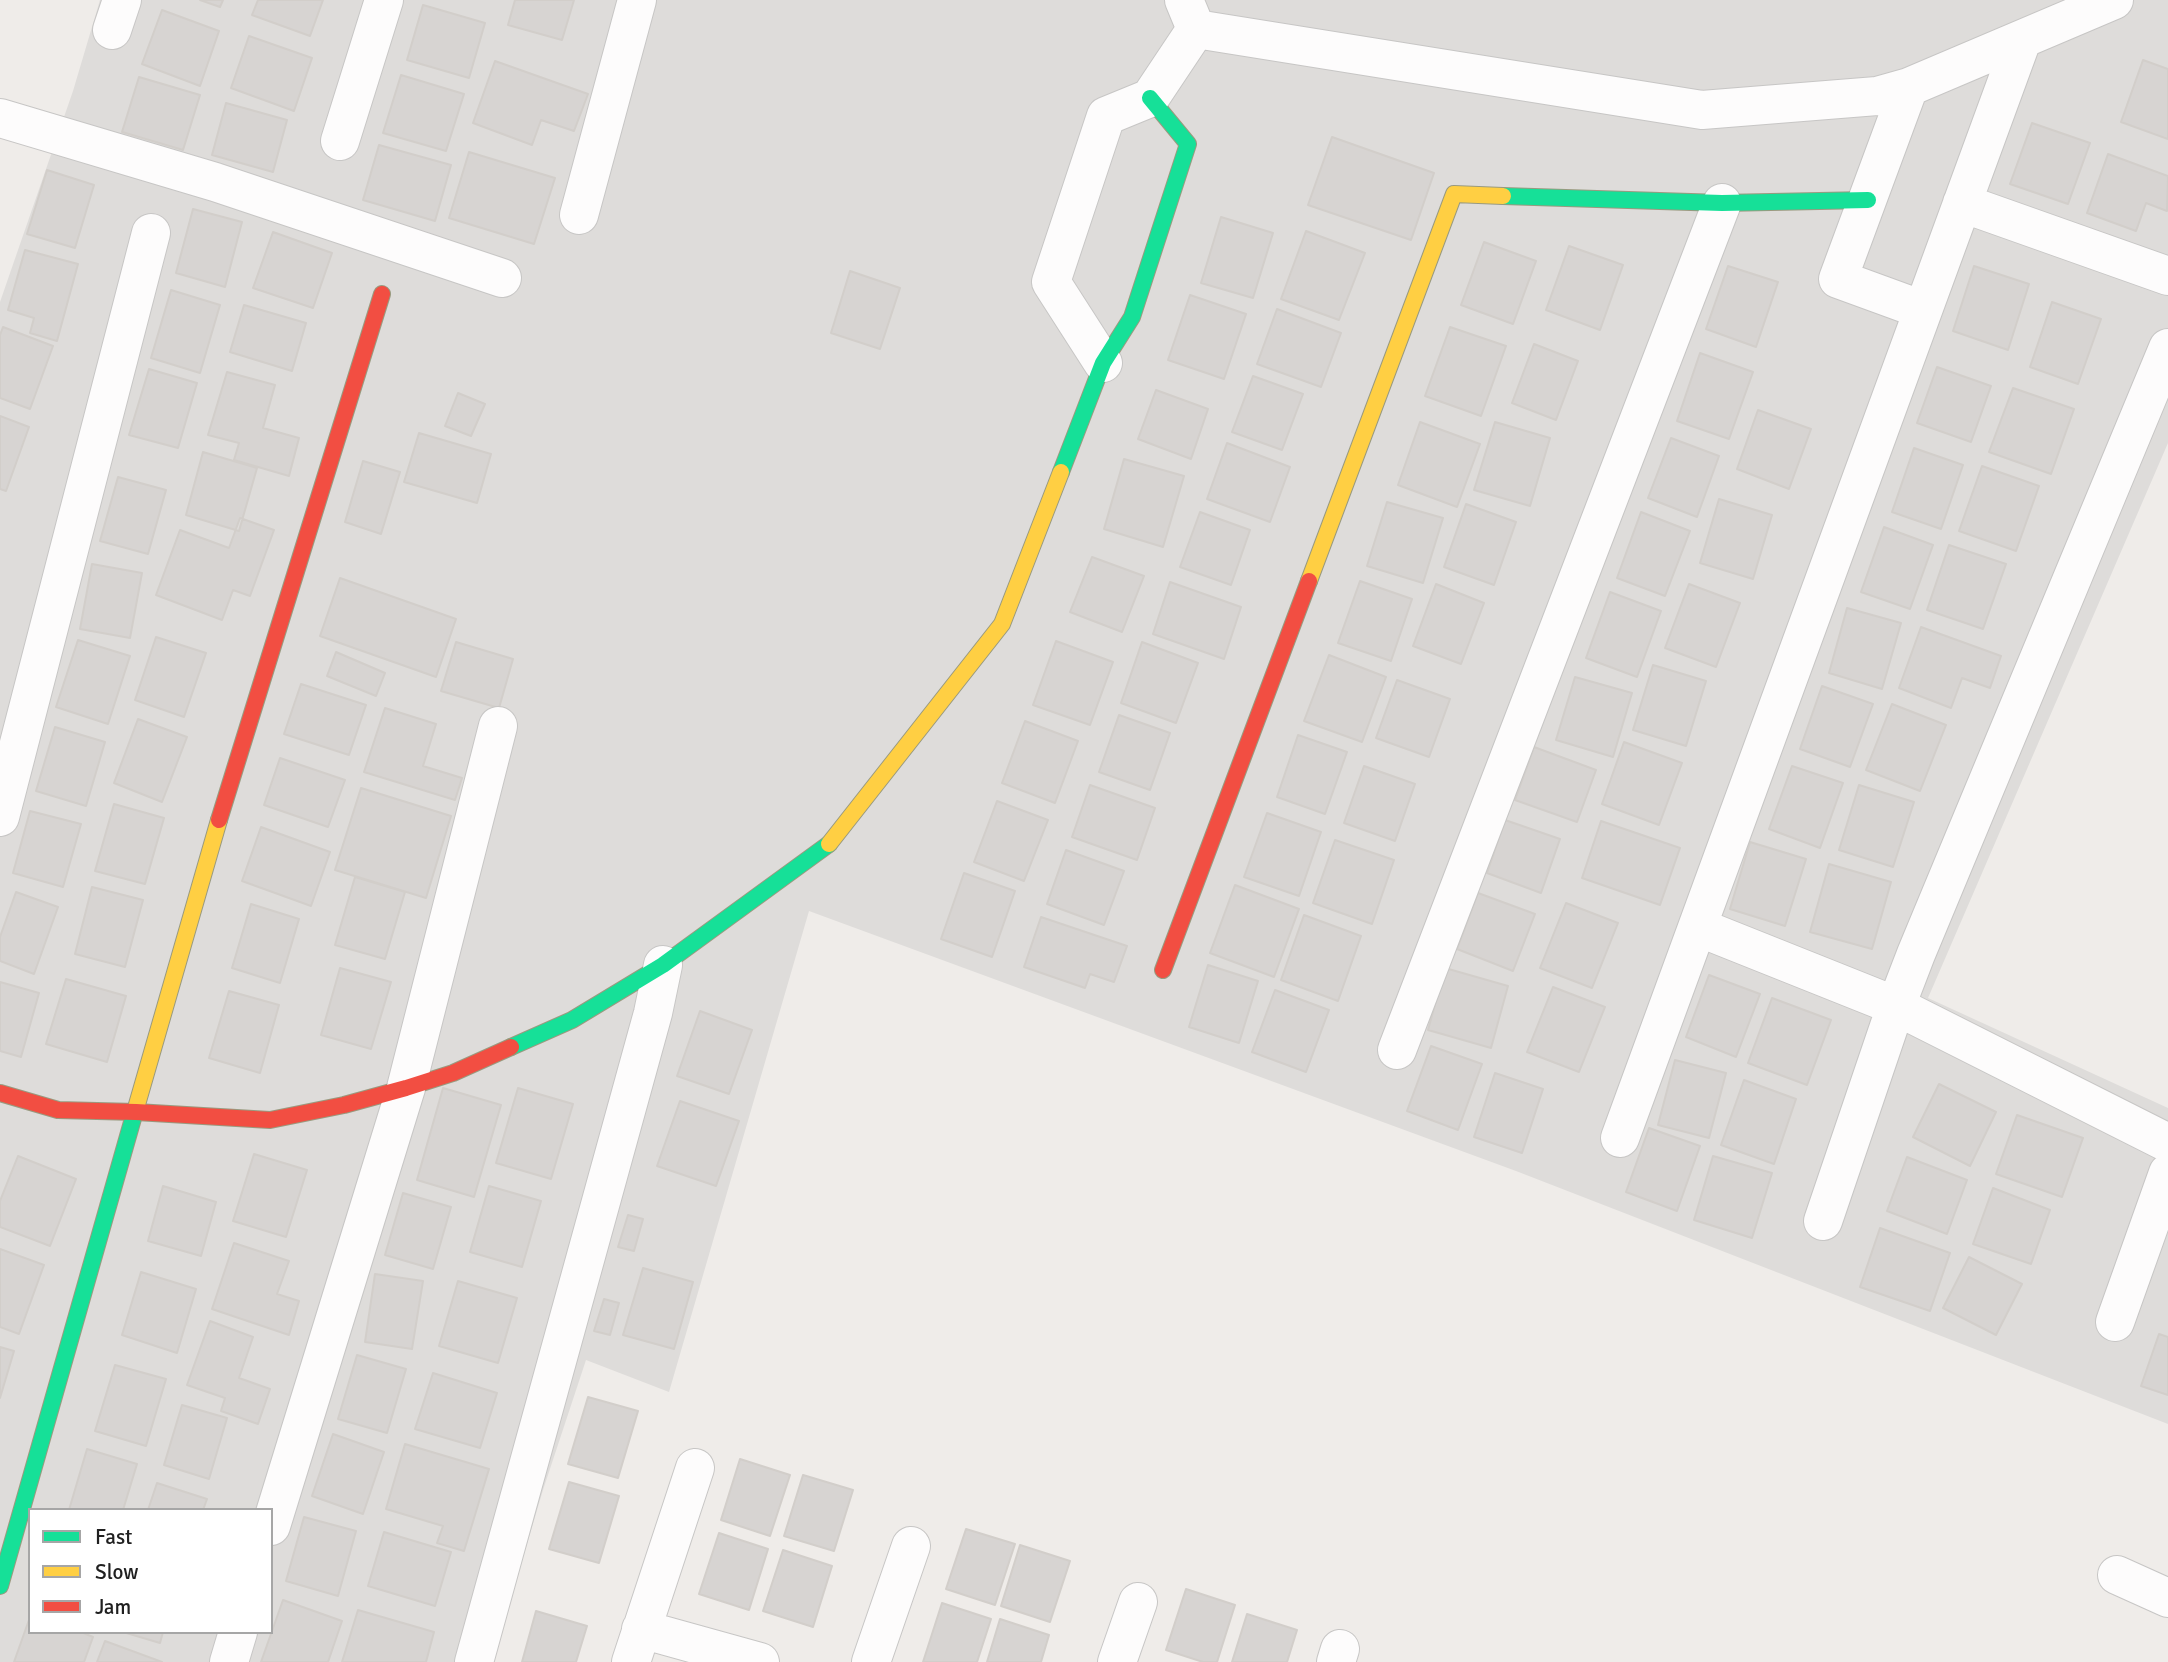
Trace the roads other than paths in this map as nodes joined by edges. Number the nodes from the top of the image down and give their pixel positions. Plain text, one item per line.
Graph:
1 (384, 0) edge
2 (638, 0) edge
3 (2114, 0) edge
4 (1190, 14) edge
5 (2022, 40) junction
6 (1909, 87) junction
7 (1150, 98) junction
8 (0, 118) edge
9 (340, 141) dead end
10 (1867, 200) junction
11 (1722, 203) junction
12 (1962, 203) junction
13 (579, 215) dead end
14 (151, 233) dead end
15 (2168, 276) edge
16 (502, 278) dead end
17 (382, 294) dead end
18 (1923, 310) junction
19 (2168, 348) edge
20 (1103, 363) junction
21 (498, 726) dead end
22 (0, 817) edge
23 (1698, 927) junction
24 (663, 965) junction
25 (1163, 970) dead end
26 (1896, 1006) junction
27 (1397, 1050) dead end
28 (406, 1088) junction
29 (0, 1093) edge
30 (135, 1112) junction
31 (1620, 1138) dead end
32 (2168, 1143) edge
33 (2168, 1173) edge
34 (1823, 1221) dead end
35 (2115, 1322) dead end
36 (695, 1468) dead end
37 (273, 1520) edge
38 (911, 1546) dead end
39 (2117, 1575) dead end
40 (0, 1586) edge
41 (2168, 1598) edge
42 (1138, 1602) dead end
43 (237, 1634) edge
44 (636, 1645) edge
45 (229, 1662) edge
46 (474, 1662) edge
47 (760, 1662) edge
48 (871, 1662) edge
49 (1117, 1662) edge

1 - 9 street
2 - 13 street
3 - 5 street
4 - 6 street
4 - 7 street
5 - 6 street
5 - 12 street
6 - 10 street
7 - 20 street
7 - 20 street
8 - 16 street
10 - 11 street
10 - 18 street
11 - 25 street
11 - 27 street
12 - 15 street
12 - 18 street
14 - 22 street
17 - 30 street
18 - 23 street
19 - 26 street
20 - 24 street
21 - 28 street
23 - 26 street
23 - 31 street
24 - 28 street
24 - 46 street
26 - 32 street
26 - 34 street
28 - 30 street
28 - 37 street
29 - 30 street
30 - 40 street
33 - 35 street
36 - 44 street
38 - 48 street
39 - 41 street
42 - 49 street
43 - 45 street
44 - 47 street

